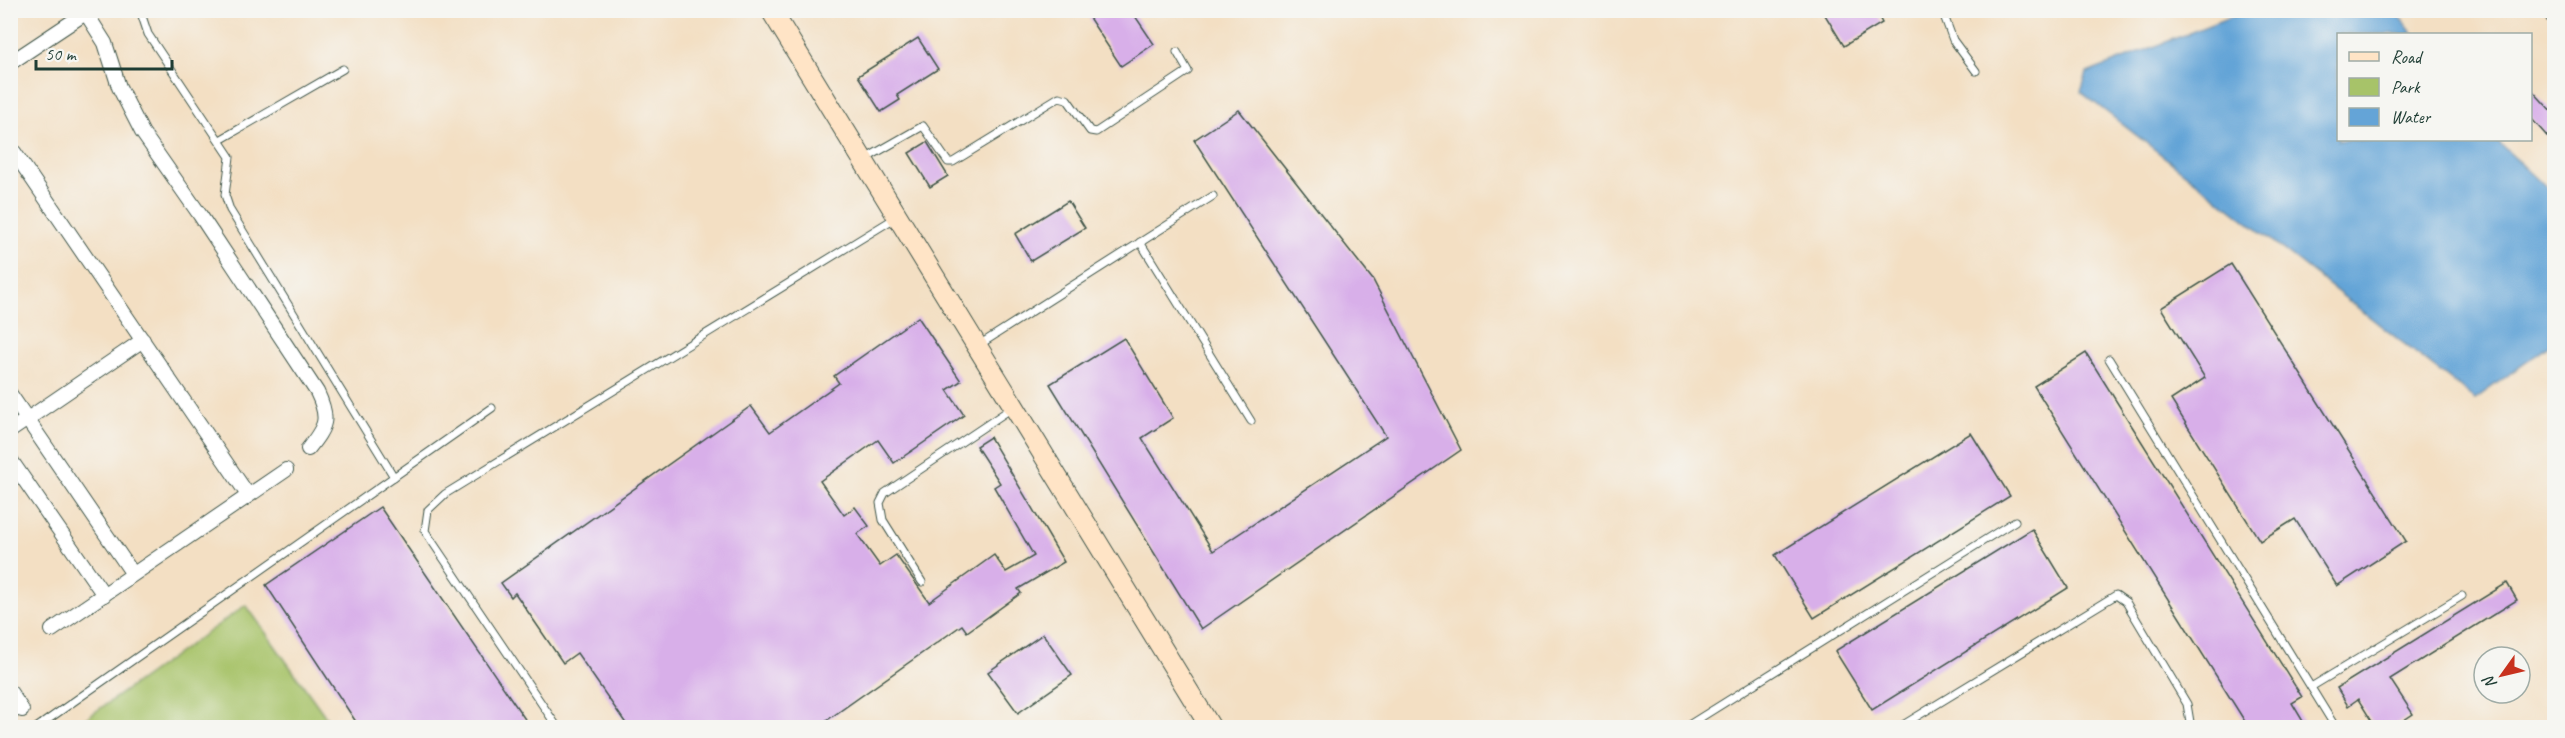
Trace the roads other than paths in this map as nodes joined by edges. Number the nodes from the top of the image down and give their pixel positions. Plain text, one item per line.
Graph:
1 (140, 10) edge
2 (771, 10) edge
3 (1942, 10) edge
4 (2545, 10) edge
5 (88, 12) edge
6 (2554, 26) edge
7 (1177, 52) dead end
8 (10, 63) edge
9 (343, 69) dead end
10 (1976, 70) dead end
11 (220, 140) junction
12 (10, 155) edge
13 (863, 160) junction
14 (1213, 196) dead end
15 (897, 217) junction
16 (1140, 242) junction
17 (143, 340) junction
18 (977, 346) junction
19 (2109, 359) dead end
20 (10, 394) edge
21 (1014, 407) junction
22 (492, 408) dead end
23 (28, 420) junction
24 (1251, 421) dead end
25 (10, 432) edge
26 (308, 449) dead end
27 (10, 459) edge
28 (286, 470) dead end
29 (394, 477) junction
30 (248, 495) junction
31 (2015, 521) dead end
32 (133, 574) junction
33 (922, 582) dead end
34 (104, 595) junction
35 (2462, 596) dead end
36 (52, 630) dead end
37 (2312, 687) junction
38 (10, 692) edge
39 (22, 710) dead end
40 (36, 728) edge
41 (558, 728) edge
42 (1211, 728) edge
43 (1684, 728) edge
44 (1898, 728) edge
45 (2191, 728) edge
46 (2336, 728) edge

1 - 11 lane
2 - 13 street
3 - 10 lane
4 - 6 lane
5 - 8 street
5 - 26 street
7 - 13 lane
9 - 11 lane
11 - 29 lane
12 - 17 street
13 - 15 street
14 - 16 lane
15 - 18 street
15 - 41 lane
16 - 18 lane
16 - 24 lane
17 - 23 street
17 - 30 street
18 - 21 street
19 - 37 lane
20 - 23 street
21 - 33 lane
21 - 42 street
22 - 29 lane
23 - 25 street
23 - 32 street
27 - 34 street
28 - 30 street
29 - 40 lane
30 - 32 street
31 - 43 lane
32 - 34 street
34 - 36 street
35 - 37 lane
37 - 46 lane
38 - 39 street
44 - 45 lane

